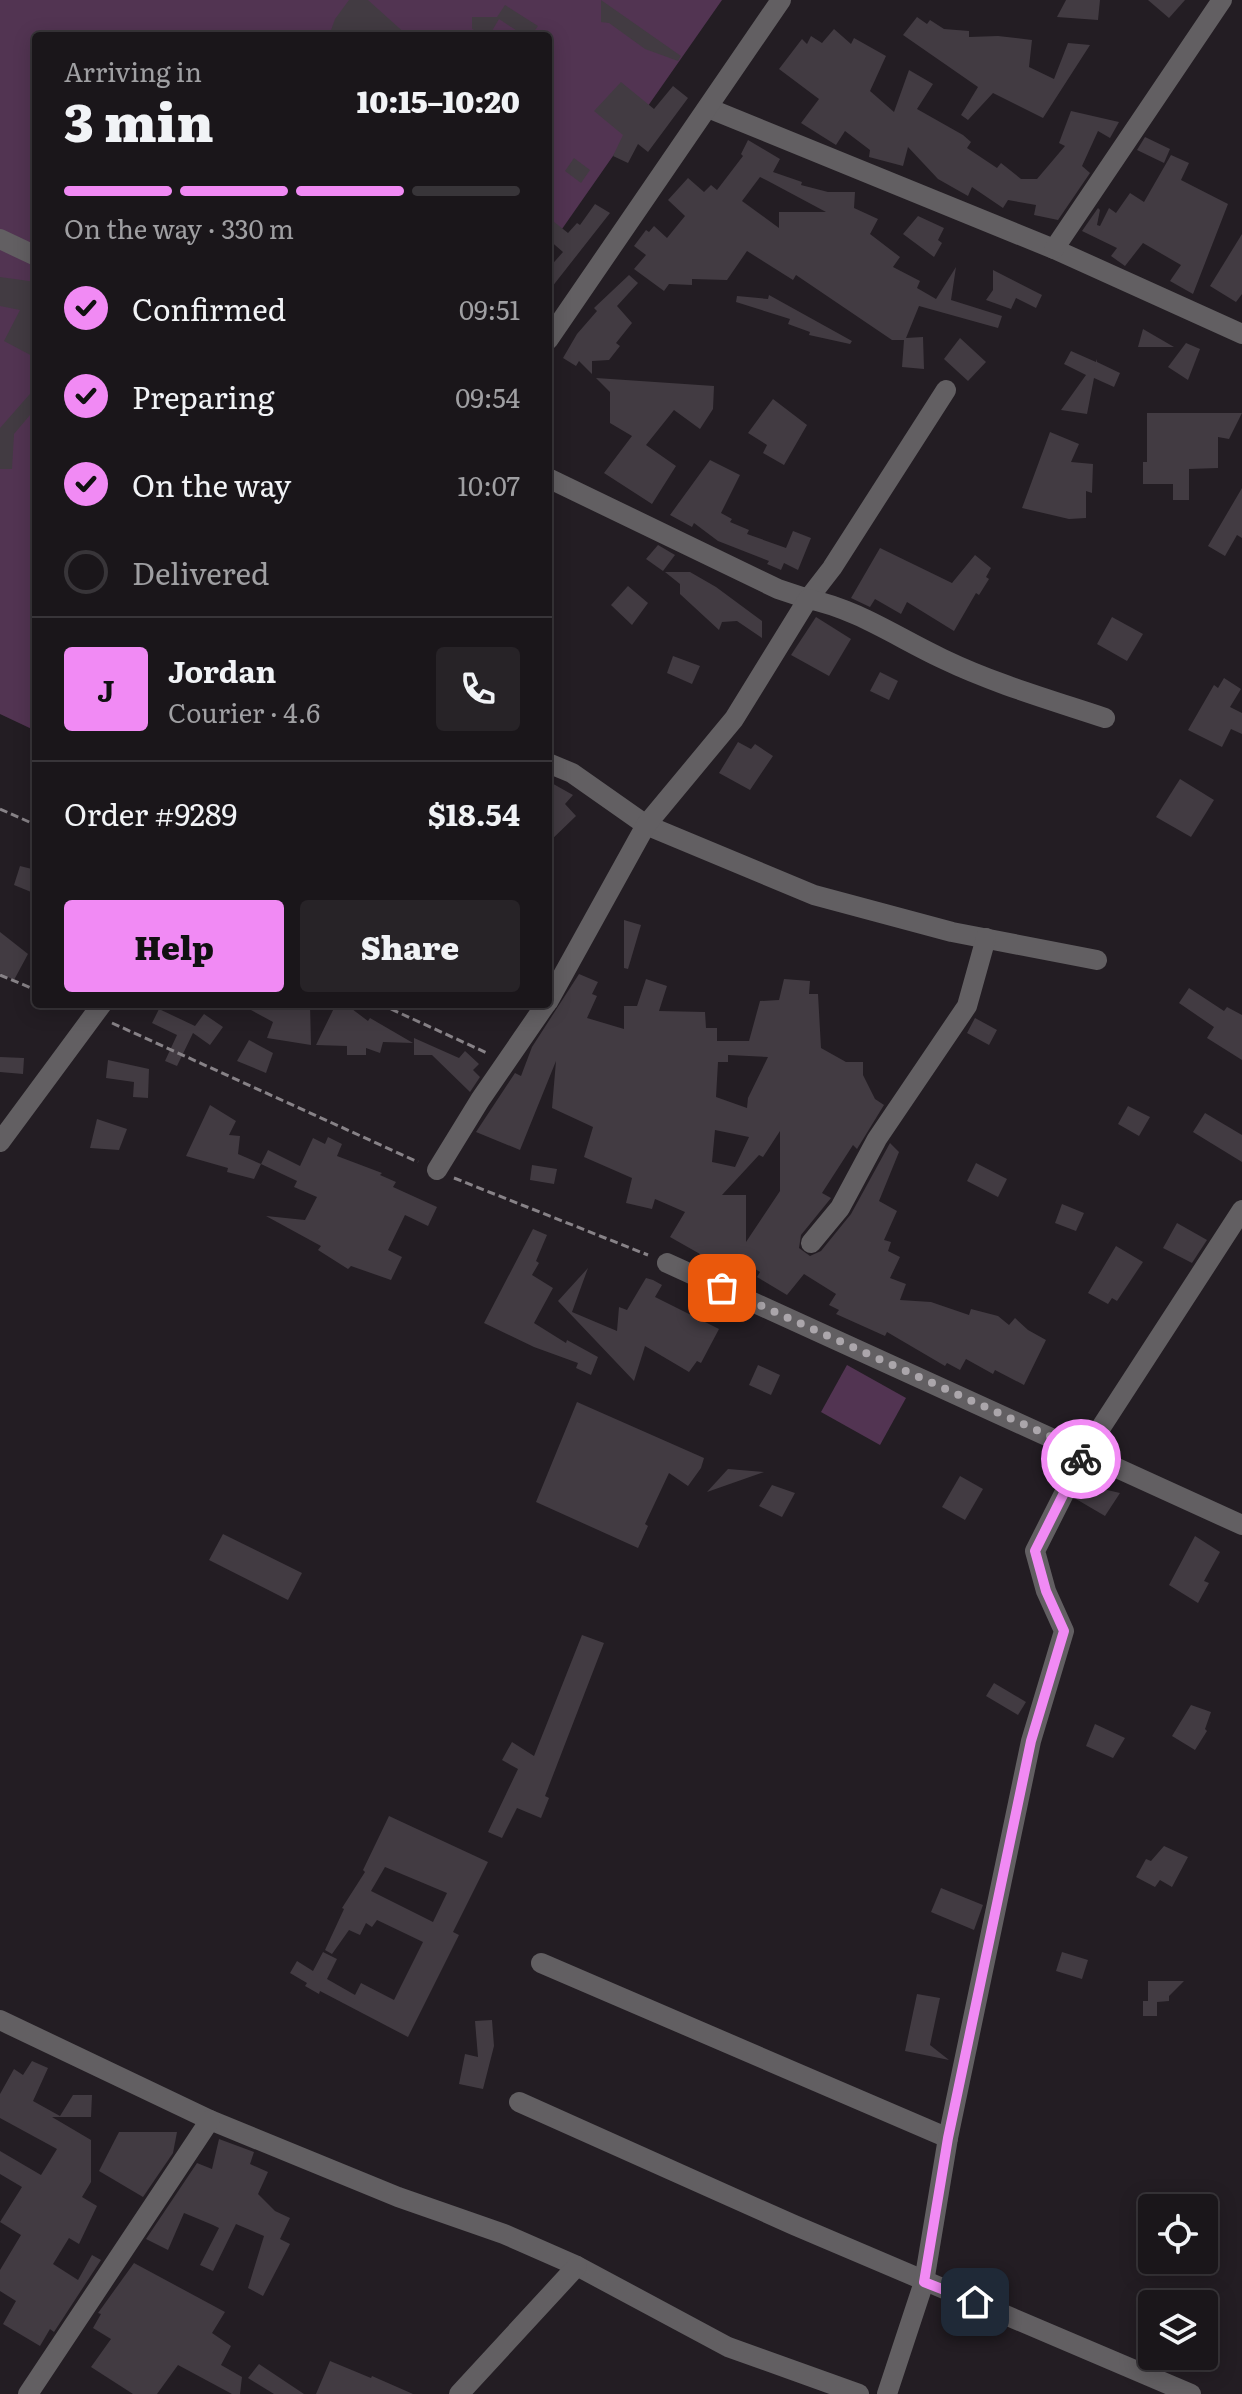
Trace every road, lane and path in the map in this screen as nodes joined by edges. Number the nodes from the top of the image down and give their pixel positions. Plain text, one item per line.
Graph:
1 (781, 0) edge
2 (1222, 0) edge
3 (708, 108) junction
4 (0, 239) edge
5 (1054, 249) junction
6 (32, 254) edge
7 (552, 334) edge
8 (1242, 334) edge
9 (946, 390) dead end
10 (552, 480) edge
11 (808, 599) junction
12 (1105, 718) dead end
13 (552, 765) edge
14 (0, 809) edge
15 (32, 823) edge
16 (646, 825) junction
17 (986, 938) junction
18 (1097, 960) dead end
19 (0, 975) edge
20 (32, 988) edge
21 (552, 994) edge
22 (389, 1008) edge
23 (543, 1008) edge
24 (99, 1010) edge
25 (505, 1062) junction
26 (0, 1142) edge
27 (437, 1170) junction
28 (1242, 1210) edge
29 (811, 1243) dead end
30 (667, 1263) joint
31 (1085, 1452) junction
32 (1242, 1525) edge
33 (541, 1963) dead end
34 (0, 2020) edge
35 (519, 2102) dead end
36 (210, 2120) junction
37 (948, 2138) junction
38 (577, 2266) junction
39 (924, 2282) junction
40 (28, 2394) edge
41 (459, 2394) edge
42 (859, 2394) edge
43 (887, 2394) edge
44 (1191, 2394) edge

1 - 3 street
2 - 5 street
3 - 5 street
3 - 7 street
4 - 6 street
5 - 8 street
9 - 11 street
10 - 11 street
11 - 12 street
11 - 16 street
13 - 16 street
14 - 15 path
16 - 17 street
16 - 21 street
17 - 18 street
17 - 29 street
19 - 20 path
22 - 25 path
23 - 25 street
24 - 26 street
24 - 27 path
25 - 27 street
27 - 30 path
28 - 31 street
30 - 31 street
31 - 32 street
31 - 37 street
33 - 37 street
34 - 36 street
35 - 39 street
36 - 38 street
36 - 40 street
37 - 39 street
38 - 41 street
38 - 42 street
39 - 43 street
39 - 44 street

